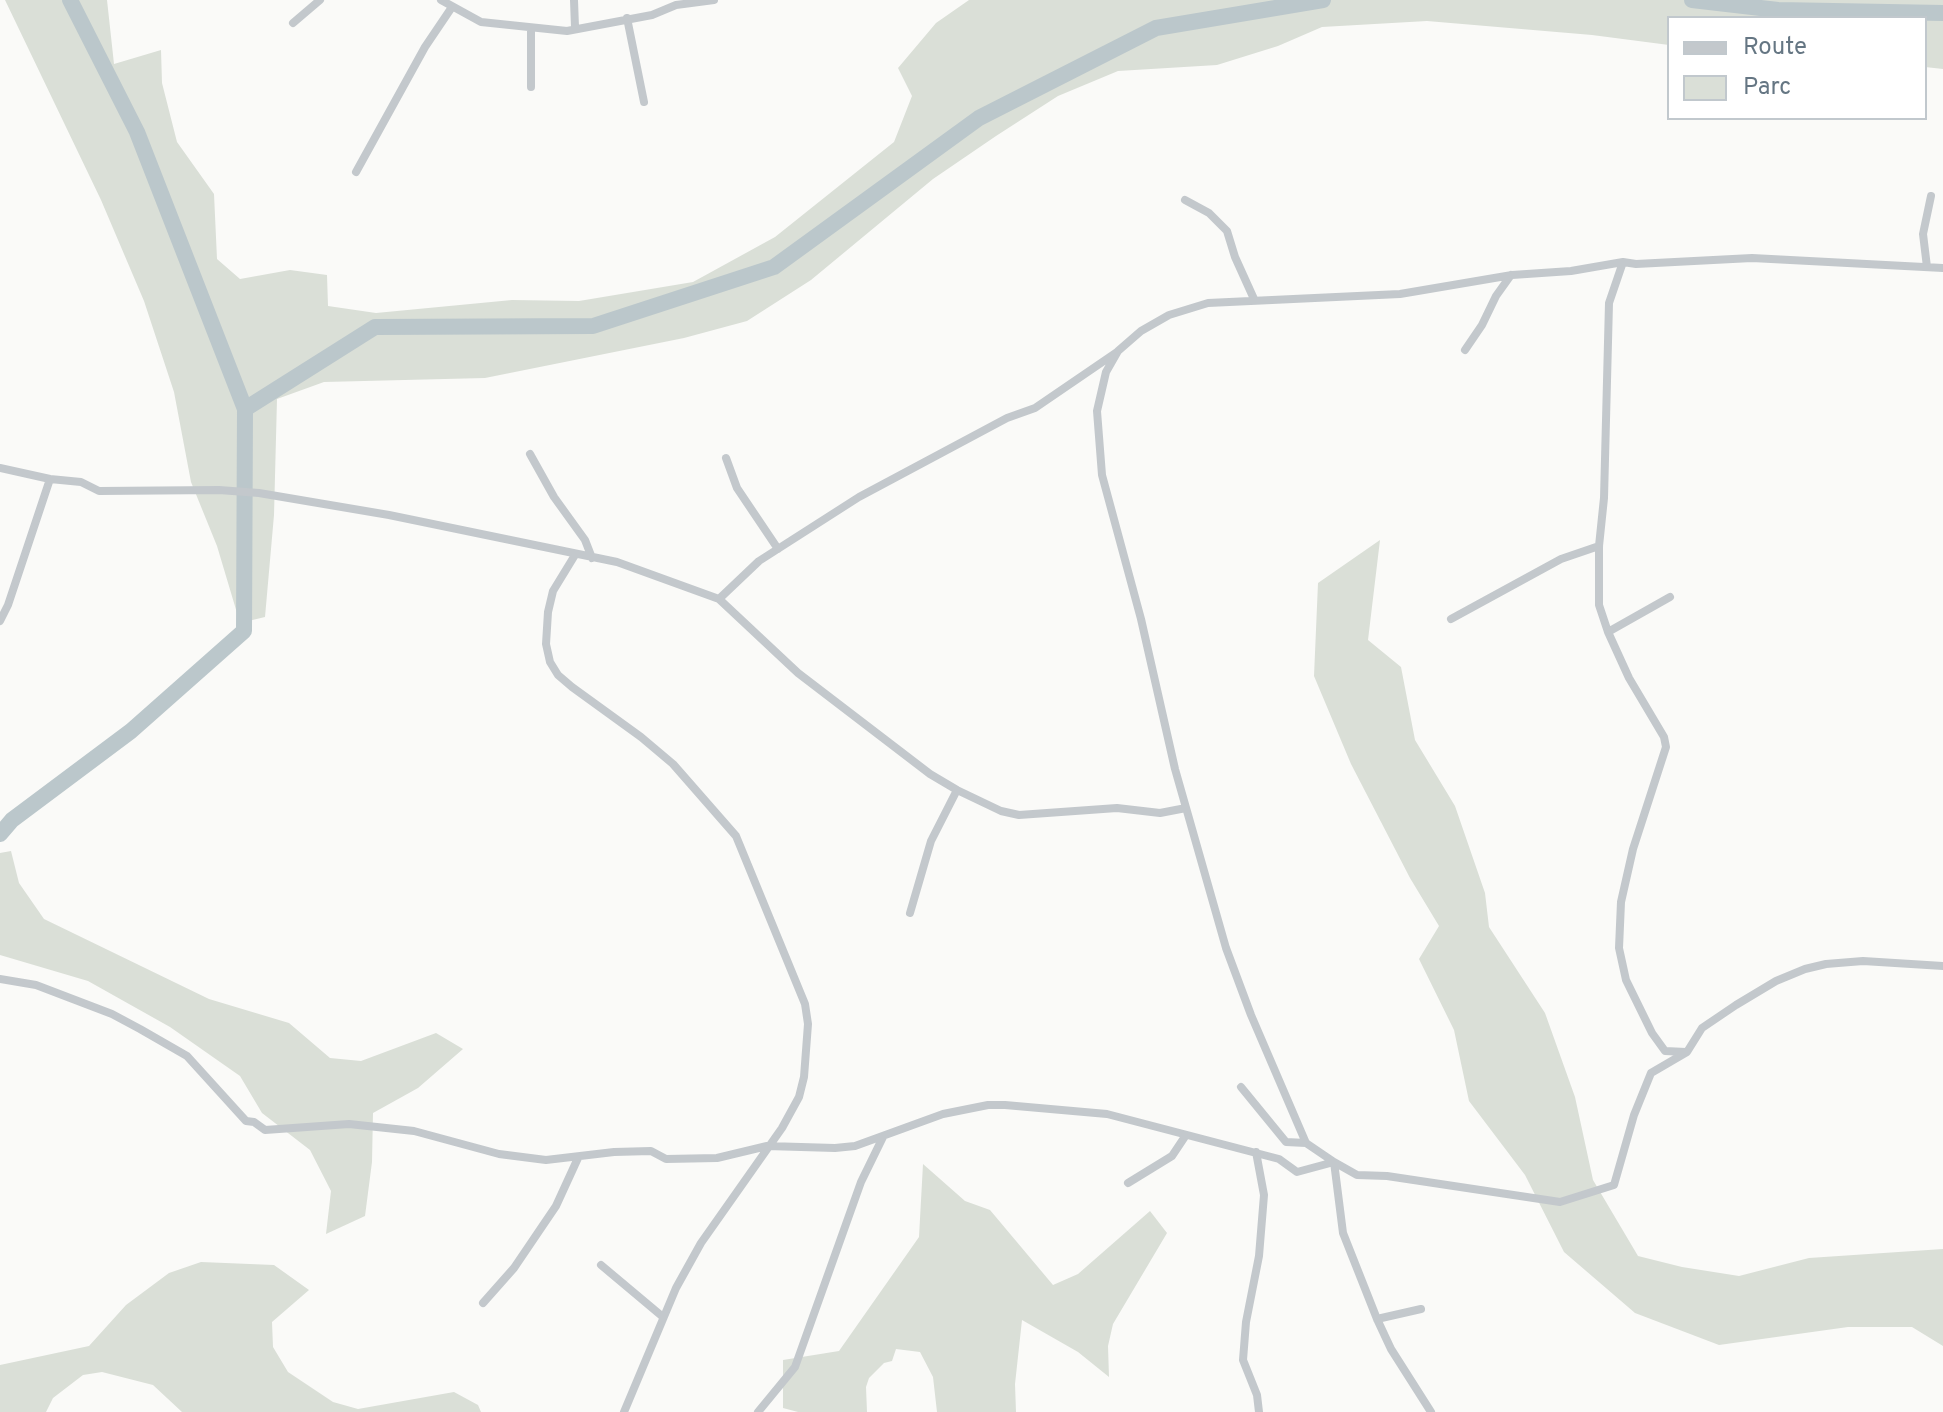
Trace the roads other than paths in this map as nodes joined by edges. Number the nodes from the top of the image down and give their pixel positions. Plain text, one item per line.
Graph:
1 (320, 0) edge
2 (441, 0) edge
3 (574, 0) edge
4 (714, 0) edge
5 (452, 7) junction
6 (627, 18) junction
7 (293, 23) dead end
8 (575, 27) junction
9 (531, 29) junction
10 (531, 87) dead end
11 (644, 102) dead end
12 (356, 172) dead end
13 (1931, 196) dead end
14 (1185, 200) dead end
15 (1623, 262) junction
16 (1927, 267) junction
17 (1943, 268) edge
18 (1512, 275) junction
19 (1254, 299) junction
20 (1465, 350) dead end
21 (1118, 351) junction
22 (530, 454) dead end
23 (726, 458) dead end
24 (0, 468) edge
25 (50, 479) junction
26 (1599, 546) junction
27 (778, 549) junction
28 (575, 555) junction
29 (592, 558) junction
30 (1670, 597) dead end
31 (719, 599) junction
32 (1451, 619) dead end
33 (0, 621) edge
34 (1608, 632) junction
35 (957, 790) junction
36 (1186, 808) junction
37 (910, 913) dead end
38 (1943, 966) edge
39 (0, 979) edge
40 (1687, 1052) junction
41 (1241, 1087) dead end
42 (1186, 1135) junction
43 (883, 1137) junction
44 (1306, 1143) junction
45 (767, 1146) junction
46 (1256, 1152) junction
47 (578, 1158) junction
48 (1334, 1162) junction
49 (1128, 1183) dead end
50 (601, 1265) dead end
51 (483, 1303) dead end
52 (1421, 1309) dead end
53 (663, 1317) junction
54 (1377, 1319) junction
55 (624, 1412) edge
56 (758, 1412) edge
57 (1259, 1412) edge
58 (1431, 1412) edge

1 - 7 street
2 - 5 street
3 - 8 street
4 - 6 street
5 - 9 street
5 - 12 street
6 - 8 street
6 - 11 street
8 - 9 street
9 - 10 street
13 - 16 street
14 - 19 street
15 - 16 street
15 - 18 street
15 - 26 street
16 - 17 street
18 - 19 street
18 - 20 street
19 - 21 street
21 - 27 street
21 - 36 street
22 - 29 street
23 - 27 street
24 - 25 street
25 - 28 street
25 - 33 street
26 - 32 street
26 - 34 street
27 - 31 street
28 - 29 street
28 - 45 street
29 - 31 street
30 - 34 street
31 - 35 street
34 - 40 street
35 - 36 street
35 - 37 street
36 - 44 street
38 - 40 street
39 - 47 street
40 - 48 street
41 - 44 street
42 - 43 street
42 - 46 street
42 - 49 street
43 - 45 street
43 - 56 street
44 - 48 street
45 - 47 street
45 - 53 street
46 - 48 street
46 - 57 street
47 - 51 street
48 - 54 street
50 - 53 street
52 - 54 street
53 - 55 street
54 - 58 street

